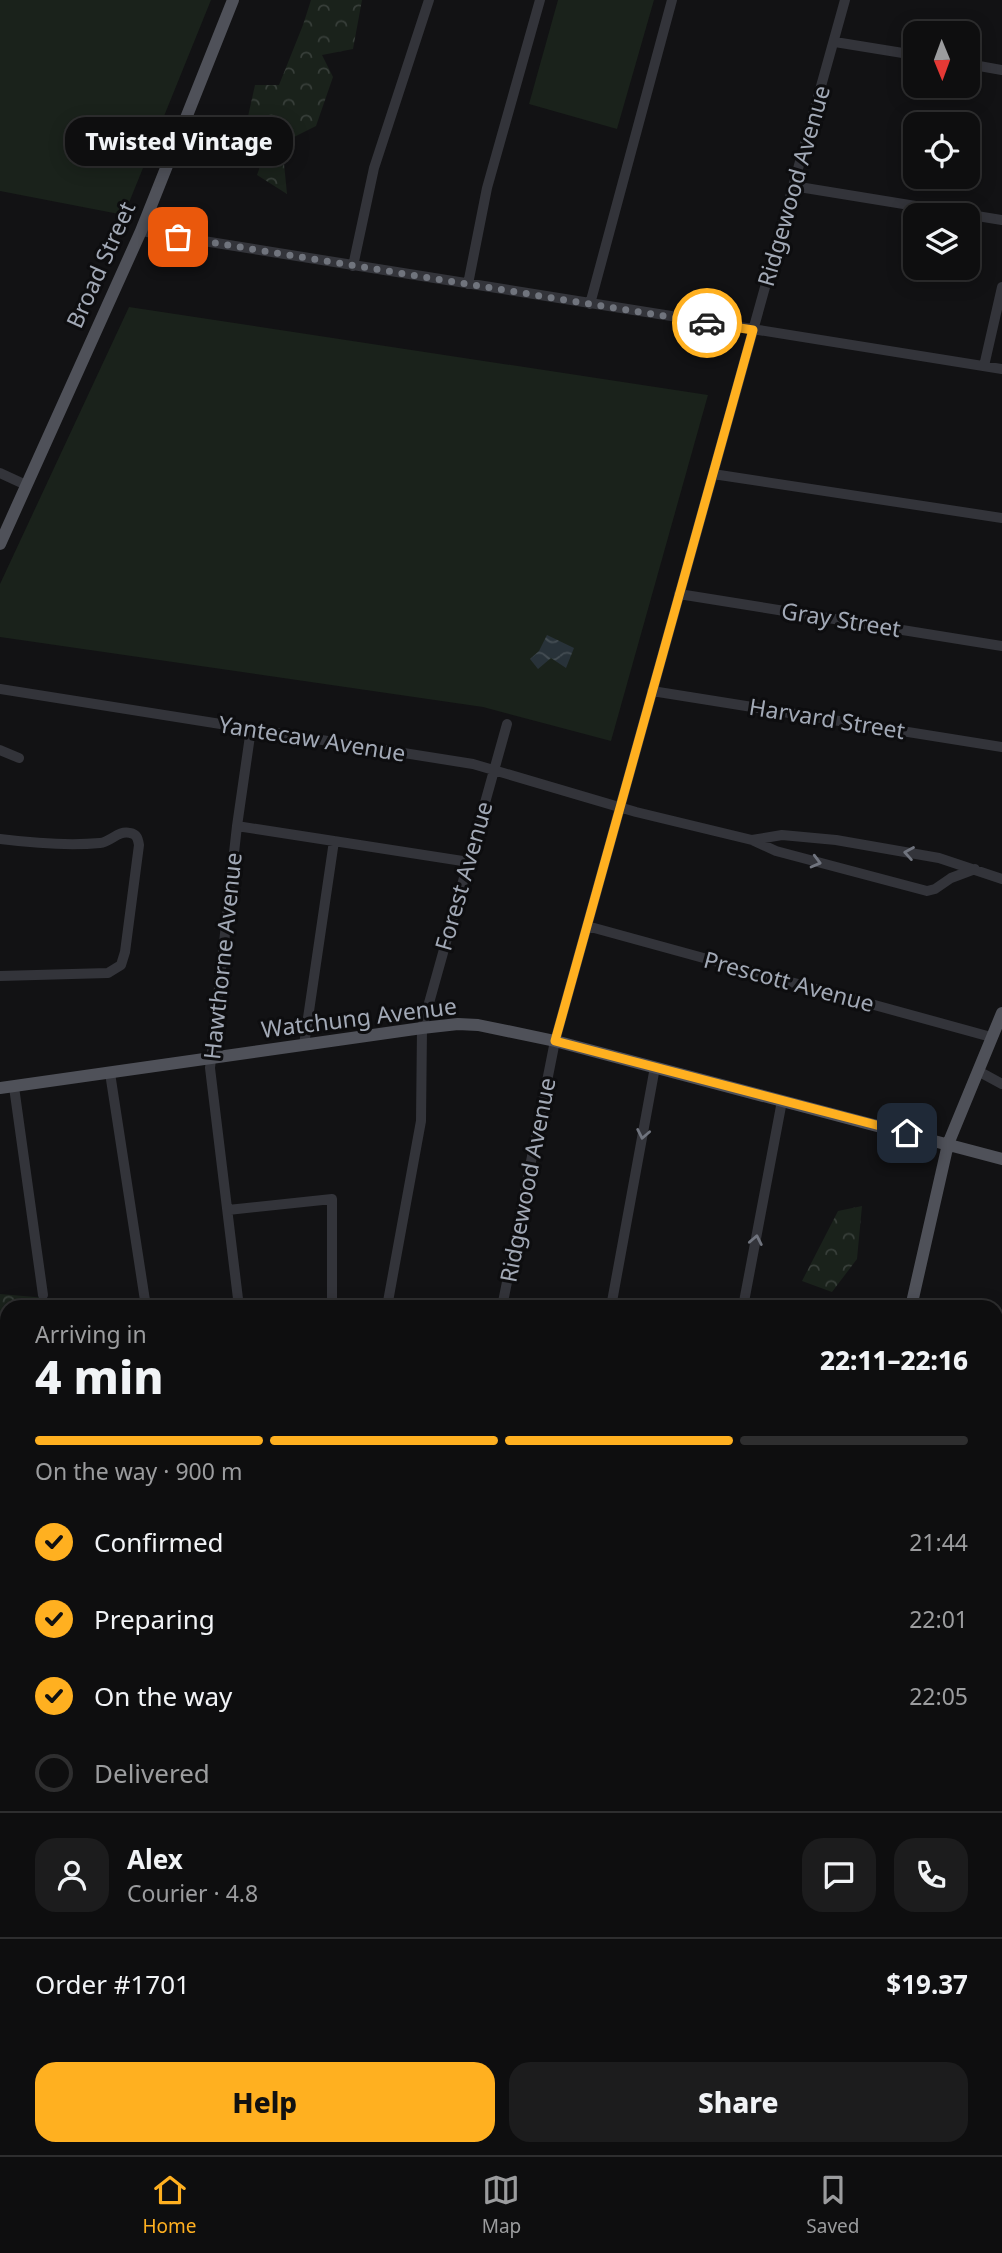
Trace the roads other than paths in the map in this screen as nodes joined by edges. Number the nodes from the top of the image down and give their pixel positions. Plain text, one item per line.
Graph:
1 (233, 0) edge
2 (429, 0) edge
3 (540, 0) edge
4 (672, 0) edge
5 (845, 0) edge
6 (835, 42) junction
7 (903, 53) edge
8 (980, 66) edge
9 (1002, 70) edge
10 (793, 186) junction
11 (1002, 220) edge
12 (141, 231) junction
13 (353, 266) junction
14 (468, 284) junction
15 (1002, 287) edge
16 (590, 304) junction
17 (753, 330) junction
18 (984, 366) junction
19 (1002, 369) edge
20 (0, 473) edge
21 (713, 474) junction
22 (26, 485) junction
23 (1002, 518) edge
24 (0, 544) edge
25 (679, 594) junction
26 (1002, 646) edge
27 (0, 689) edge
28 (652, 691) junction
29 (507, 724) dead end
30 (251, 729) junction
31 (1002, 747) edge
32 (0, 750) edge
33 (19, 758) dead end
34 (494, 769) junction
35 (620, 807) junction
36 (237, 826) junction
37 (0, 839) edge
38 (752, 840) junction
39 (334, 841) junction
40 (939, 858) junction
41 (469, 862) junction
42 (975, 869) junction
43 (1002, 879) edge
44 (942, 884) junction
45 (587, 926) junction
46 (0, 976) edge
47 (1002, 1013) edge
48 (422, 1028) junction
49 (991, 1037) junction
50 (555, 1041) junction
51 (304, 1045) junction
52 (210, 1058) junction
53 (655, 1067) junction
54 (978, 1071) junction
55 (110, 1073) junction
56 (1002, 1084) edge
57 (16, 1086) junction
58 (0, 1088) edge
59 (782, 1101) junction
60 (948, 1144) junction
61 (1002, 1159) edge
62 (228, 1210) junction
63 (43, 1295) dead end
64 (145, 1300) edge
65 (238, 1300) edge
66 (333, 1300) edge
67 (388, 1300) edge
68 (503, 1300) edge
69 (612, 1300) edge
70 (744, 1300) edge
71 (913, 1300) edge

1 - 12 main road, Broad Street
2 - 13 street
3 - 14 street
4 - 16 street
5 - 6 street, Ridgewood Avenue
6 - 7 street
6 - 10 street, Ridgewood Avenue
8 - 9 street
10 - 11 street
10 - 17 street, Ridgewood Avenue
12 - 13 street
12 - 22 main road, Broad Street
13 - 14 street
14 - 16 street
15 - 18 street
16 - 17 street
17 - 18 street
17 - 21 street, Ridgewood Avenue
18 - 19 street
20 - 22 street
21 - 23 street
21 - 25 street, Ridgewood Avenue
22 - 24 main road, Broad Street
25 - 26 street, Gray Street
25 - 28 street, Ridgewood Avenue
27 - 30 street, Yantecaw Avenue
28 - 31 street, Harvard Street
28 - 35 street, Ridgewood Avenue
29 - 34 street, Forest Avenue
30 - 34 street, Yantecaw Avenue
30 - 36 street, Hawthorne Avenue
32 - 33 street
34 - 35 street, Yantecaw Avenue
34 - 41 street, Forest Avenue
35 - 38 street, Yantecaw Avenue
35 - 45 street, Ridgewood Avenue
36 - 39 street
36 - 52 street, Hawthorne Avenue
37 - 46 street
40 -> 38 street
38 -> 44 street
39 - 41 street
39 - 51 street
40 - 42 street
40 - 44 street
41 - 48 street, Forest Avenue
42 - 43 street
42 - 44 street
45 - 49 street, Prescott Avenue
45 - 50 street, Ridgewood Avenue
47 - 49 main road
48 - 50 main road, Watchung Avenue
48 - 51 main road, Watchung Avenue
48 - 67 street, Forest Avenue
49 - 54 main road
50 - 53 main road, Watchung Avenue
50 - 68 street, Ridgewood Avenue
51 - 52 main road, Watchung Avenue
52 - 55 main road, Watchung Avenue
52 - 62 street, Hawthorne Avenue
53 - 59 main road, Watchung Avenue
53 -> 69 street
54 - 56 street
54 - 60 main road
55 - 57 main road, Watchung Avenue
55 - 64 street
57 - 58 main road, Watchung Avenue
57 - 63 street
59 - 60 main road, Watchung Avenue
70 -> 59 street
60 - 61 main road, Watchung Avenue
60 - 71 main road
62 - 65 street, Hawthorne Avenue
62 - 66 street

